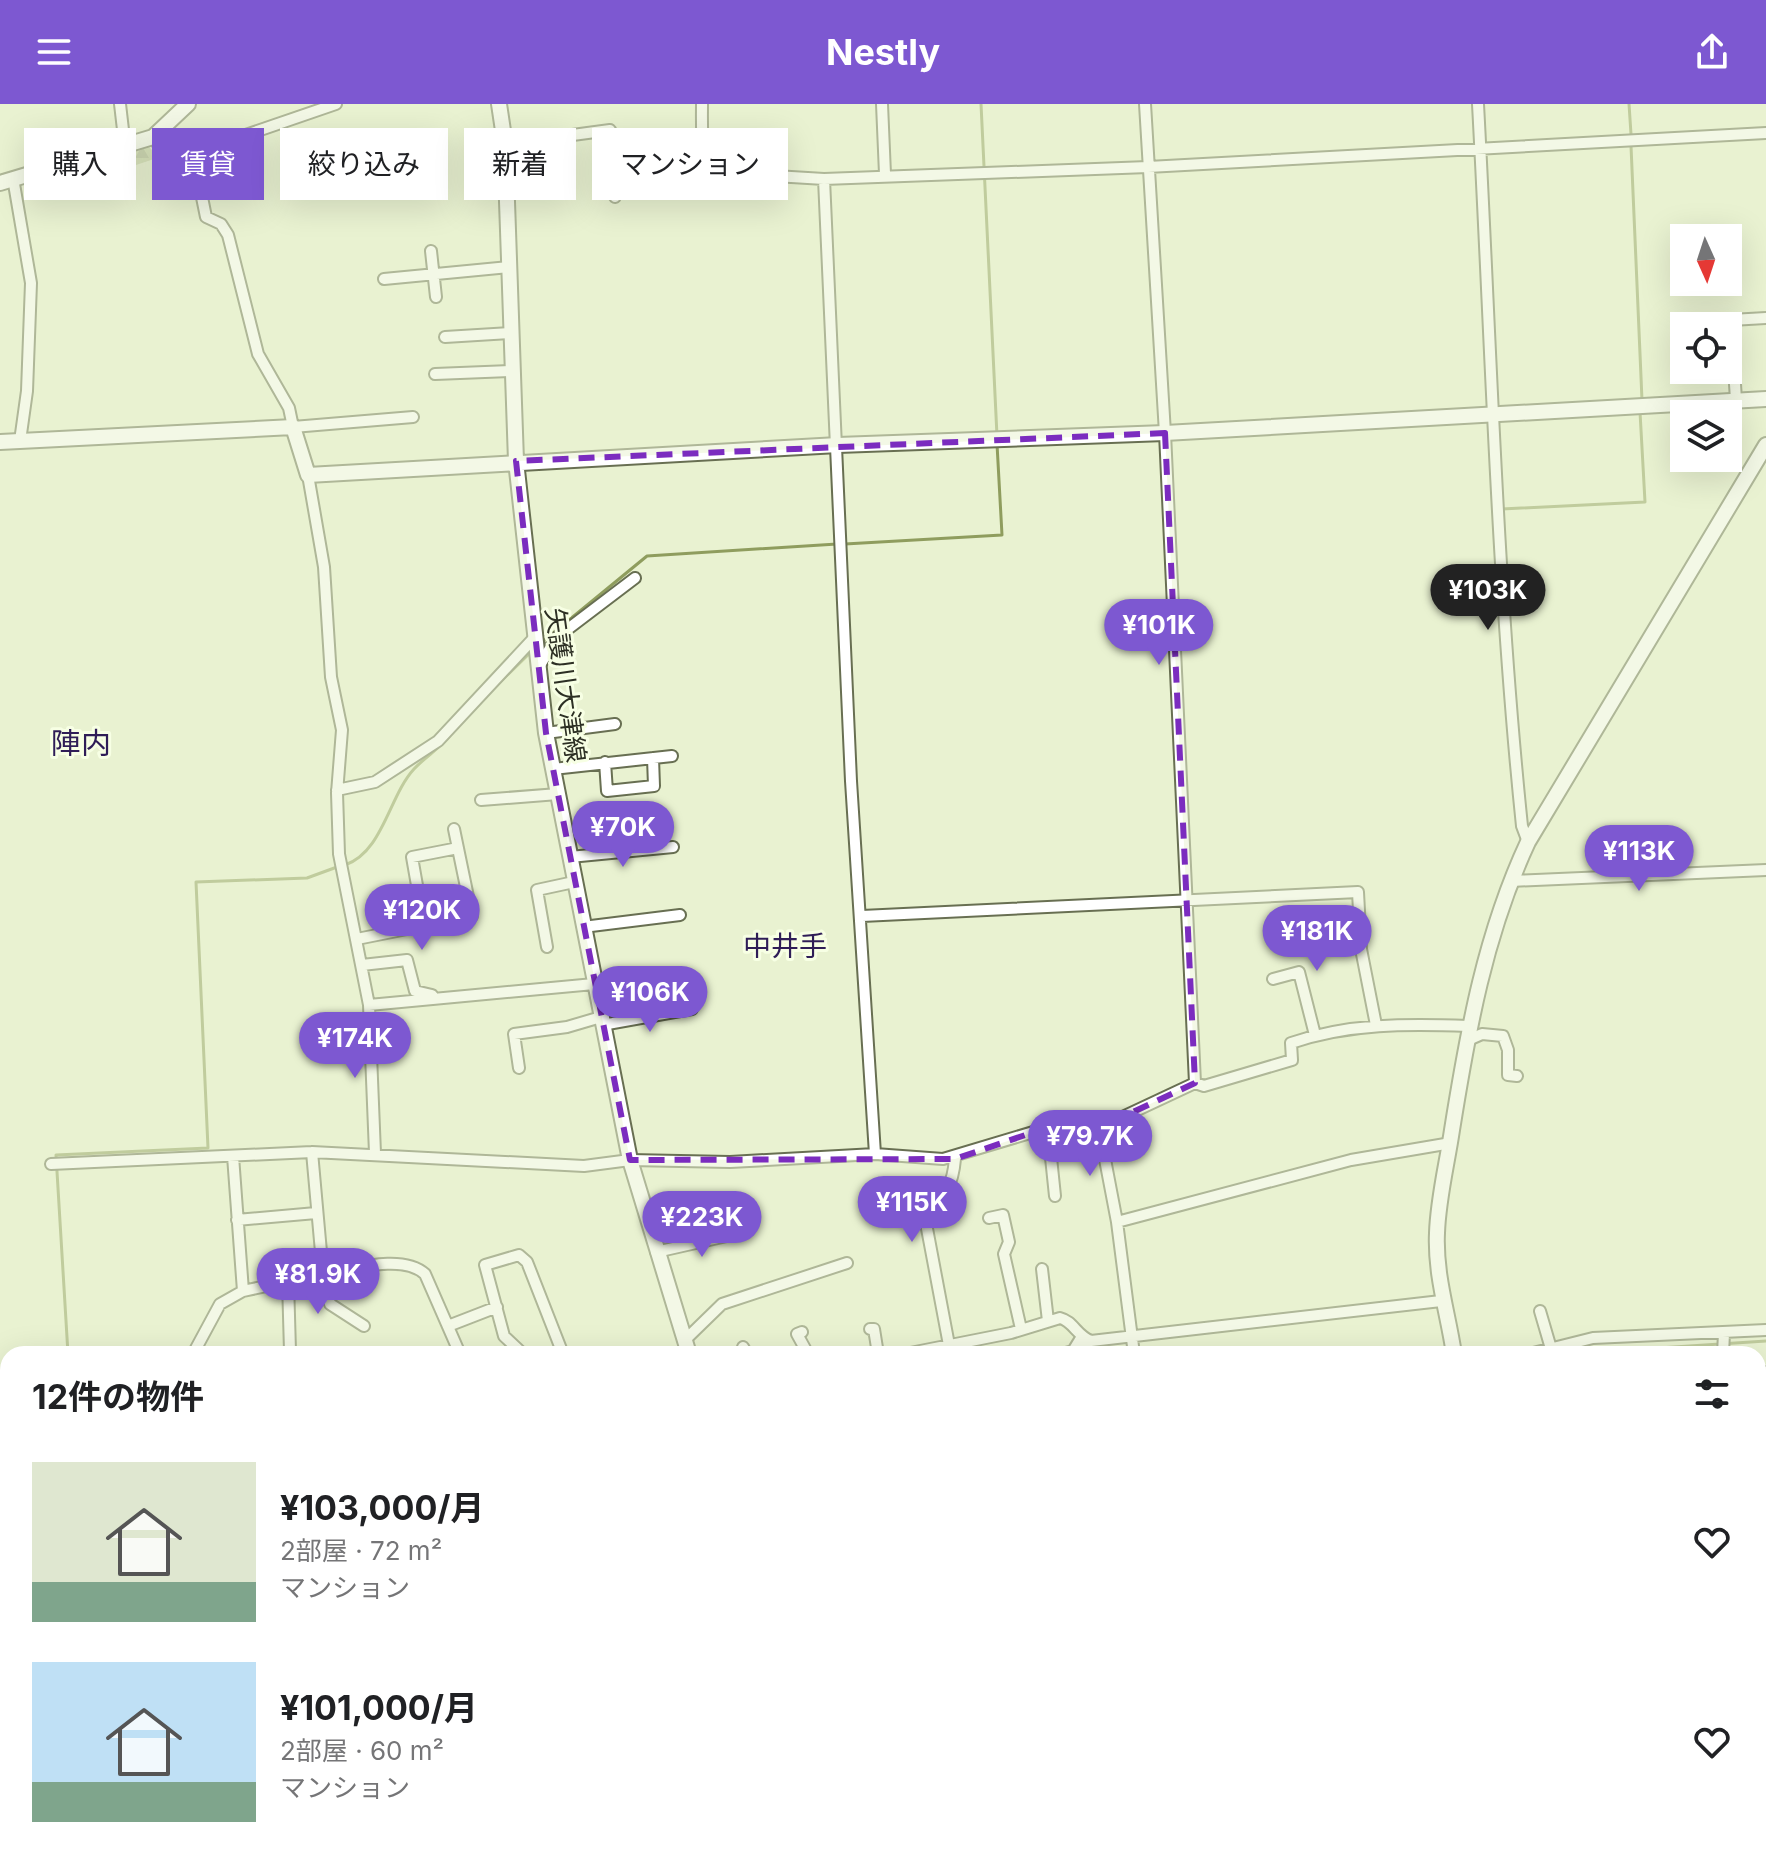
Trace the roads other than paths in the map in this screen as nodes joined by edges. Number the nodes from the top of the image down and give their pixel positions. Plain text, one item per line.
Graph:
1 (120, 104) edge
2 (188, 104) edge
3 (336, 104) edge
4 (499, 104) edge
5 (702, 104) edge
6 (882, 104) edge
7 (1145, 104) edge
8 (1478, 104) edge
9 (123, 128) edge
10 (163, 128) edge
11 (503, 128) edge
12 (264, 129) edge
13 (1766, 133) edge
14 (1480, 146) junction
15 (1148, 167) junction
16 (885, 174) junction
17 (824, 179) junction
18 (6, 180) edge
19 (201, 200) edge
20 (507, 200) edge
21 (431, 251) dead end
22 (509, 267) junction
23 (432, 274) junction
24 (384, 279) dead end
25 (436, 297) dead end
26 (1766, 318) edge
27 (511, 333) junction
28 (445, 337) dead end
29 (512, 371) junction
30 (435, 374) dead end
31 (1766, 399) edge
32 (1736, 400) joint
33 (1670, 404) edge
34 (1491, 413) junction
35 (413, 417) dead end
36 (293, 427) junction
37 (1165, 433) junction
38 (20, 441) junction
39 (0, 442) edge
40 (838, 445) junction
41 (1766, 445) edge
42 (516, 461) junction
43 (308, 475) junction
44 (635, 578) dead end
45 (534, 638) junction
46 (538, 669) junction
47 (615, 724) dead end
48 (546, 733) junction
49 (672, 756) dead end
50 (653, 758) junction
51 (605, 762) junction
52 (553, 769) junction
53 (337, 790) junction
54 (558, 794) junction
55 (481, 800) dead end
56 (454, 829) dead end
57 (1528, 842) junction
58 (673, 847) dead end
59 (458, 848) junction
60 (570, 857) junction
61 (1766, 870) edge
62 (1510, 881) junction
63 (574, 882) junction
64 (1187, 900) junction
65 (680, 915) dead end
66 (862, 916) junction
67 (424, 925) junction
68 (583, 927) junction
69 (357, 939) junction
70 (547, 947) dead end
71 (362, 965) junction
72 (686, 977) dead end
73 (1273, 979) dead end
74 (595, 987) junction
75 (466, 994) dead end
76 (369, 1005) junction
77 (692, 1009) dead end
78 (601, 1021) junction
79 (1376, 1025) junction
80 (1467, 1033) junction
81 (1315, 1035) junction
82 (519, 1068) dead end
83 (1517, 1076) dead end
84 (1195, 1083) junction
85 (1080, 1128) junction
86 (1099, 1128) junction
87 (1451, 1143) junction
88 (312, 1152) junction
89 (375, 1153) junction
90 (875, 1154) junction
91 (233, 1156) junction
92 (955, 1159) junction
93 (630, 1160) junction
94 (51, 1164) dead end
95 (1055, 1196) dead end
96 (316, 1213) junction
97 (685, 1213) dead end
98 (989, 1218) dead end
99 (237, 1220) junction
100 (648, 1221) junction
101 (1117, 1222) junction
102 (740, 1233) dead end
103 (656, 1252) junction
104 (847, 1263) dead end
105 (1042, 1269) dead end
106 (323, 1274) junction
107 (288, 1281) junction
108 (243, 1291) junction
109 (1441, 1301) junction
110 (497, 1307) junction
111 (1540, 1311) dead end
112 (1048, 1321) junction
113 (364, 1326) dead end
114 (448, 1326) junction
115 (870, 1329) dead end
116 (1021, 1329) junction
117 (1766, 1330) edge
118 (802, 1332) dead end
119 (1724, 1333) junction
120 (1130, 1334) junction
121 (1083, 1338) junction
122 (949, 1345) junction
123 (197, 1346) edge
124 (293, 1346) edge
125 (457, 1346) edge
126 (515, 1346) edge
127 (560, 1346) edge
128 (686, 1346) edge
129 (687, 1346) edge
130 (804, 1346) edge
131 (877, 1346) edge
132 (945, 1346) edge
133 (1077, 1346) edge
134 (1084, 1346) edge
135 (1132, 1346) edge
136 (1452, 1346) edge
137 (1550, 1346) edge
138 (1568, 1346) edge
139 (1723, 1346) edge

1 - 9 street
2 - 10 street
3 - 12 street
4 - 11 street, 矢護川大津線
5 - 17 street
6 - 16 street
7 - 15 street
8 - 14 street
13 - 14 street
14 - 15 street
14 - 34 street
15 - 16 street
15 - 37 street
16 - 17 street
17 - 40 street
18 - 38 street
19 - 36 street
20 - 22 street, 矢護川大津線
21 - 23 street
22 - 23 street
22 - 27 street, 矢護川大津線
23 - 24 street
23 - 25 street
26 - 32 street
27 - 28 street
27 - 29 street, 矢護川大津線
29 - 30 street
29 - 42 street, 矢護川大津線
31 - 32 street
33 - 34 street
34 - 37 street
34 - 57 street
35 - 36 street
36 - 38 street
36 - 43 street
37 - 40 street
37 - 64 street
38 - 39 street
40 - 42 street
40 - 66 street
41 - 57 street
42 - 43 street
42 - 45 street, 矢護川大津線
43 - 53 street
44 - 46 street
45 - 46 street, 矢護川大津線
45 - 53 street
46 - 48 street, 矢護川大津線
47 - 48 street
48 - 52 street, 矢護川大津線
49 - 50 street
50 - 51 street
50 - 51 street
51 - 52 street
52 - 54 street, 矢護川大津線
53 - 69 street
54 - 55 street
54 - 60 street, 矢護川大津線
56 - 59 street
57 - 62 street
58 - 60 street
59 - 67 street
59 - 67 street
60 - 63 street, 矢護川大津線
61 - 62 street
62 - 80 street
63 - 68 street, 矢護川大津線
63 - 70 street
64 - 66 street
64 - 79 street
64 - 84 street
65 - 68 street
66 - 90 street
67 - 69 street
68 - 74 street, 矢護川大津線
69 - 71 street
71 - 75 street
71 - 76 street
72 - 74 street
73 - 81 street
74 - 76 street
74 - 78 street, 矢護川大津線
76 - 89 street
77 - 78 street
78 - 82 street
78 - 93 street, 矢護川大津線
79 - 80 street
79 - 81 street
80 - 83 street
80 - 87 street
81 - 84 street
84 - 86 street
85 - 86 street
85 - 92 street
85 - 95 street
86 - 101 street
87 - 101 street
87 - 109 street
88 - 89 street
88 - 91 street
88 - 96 street
89 - 93 street
90 - 92 street
90 - 93 street
91 - 94 street
91 - 99 street
92 - 122 street
93 - 100 street, 矢護川大津線
96 - 99 street
96 - 106 street
97 - 100 street
98 - 116 street
99 - 108 street
100 - 103 street, 矢護川大津線
101 - 120 street
102 - 103 street
103 - 128 street, 矢護川大津線
104 - 129 street
105 - 112 street
106 - 107 street
106 - 113 street
106 - 114 street
107 - 108 street
107 - 124 street
108 - 123 street
109 - 120 street
109 - 136 street
110 - 114 street
110 - 126 street
110 - 127 street
111 - 137 street
112 - 116 street
112 - 121 street
114 - 125 street
115 - 131 street
116 - 122 street
117 - 119 street
118 - 130 street
119 - 138 street
119 - 139 street
120 - 121 street
120 - 135 street
121 - 133 street
121 - 134 street
122 - 132 street

